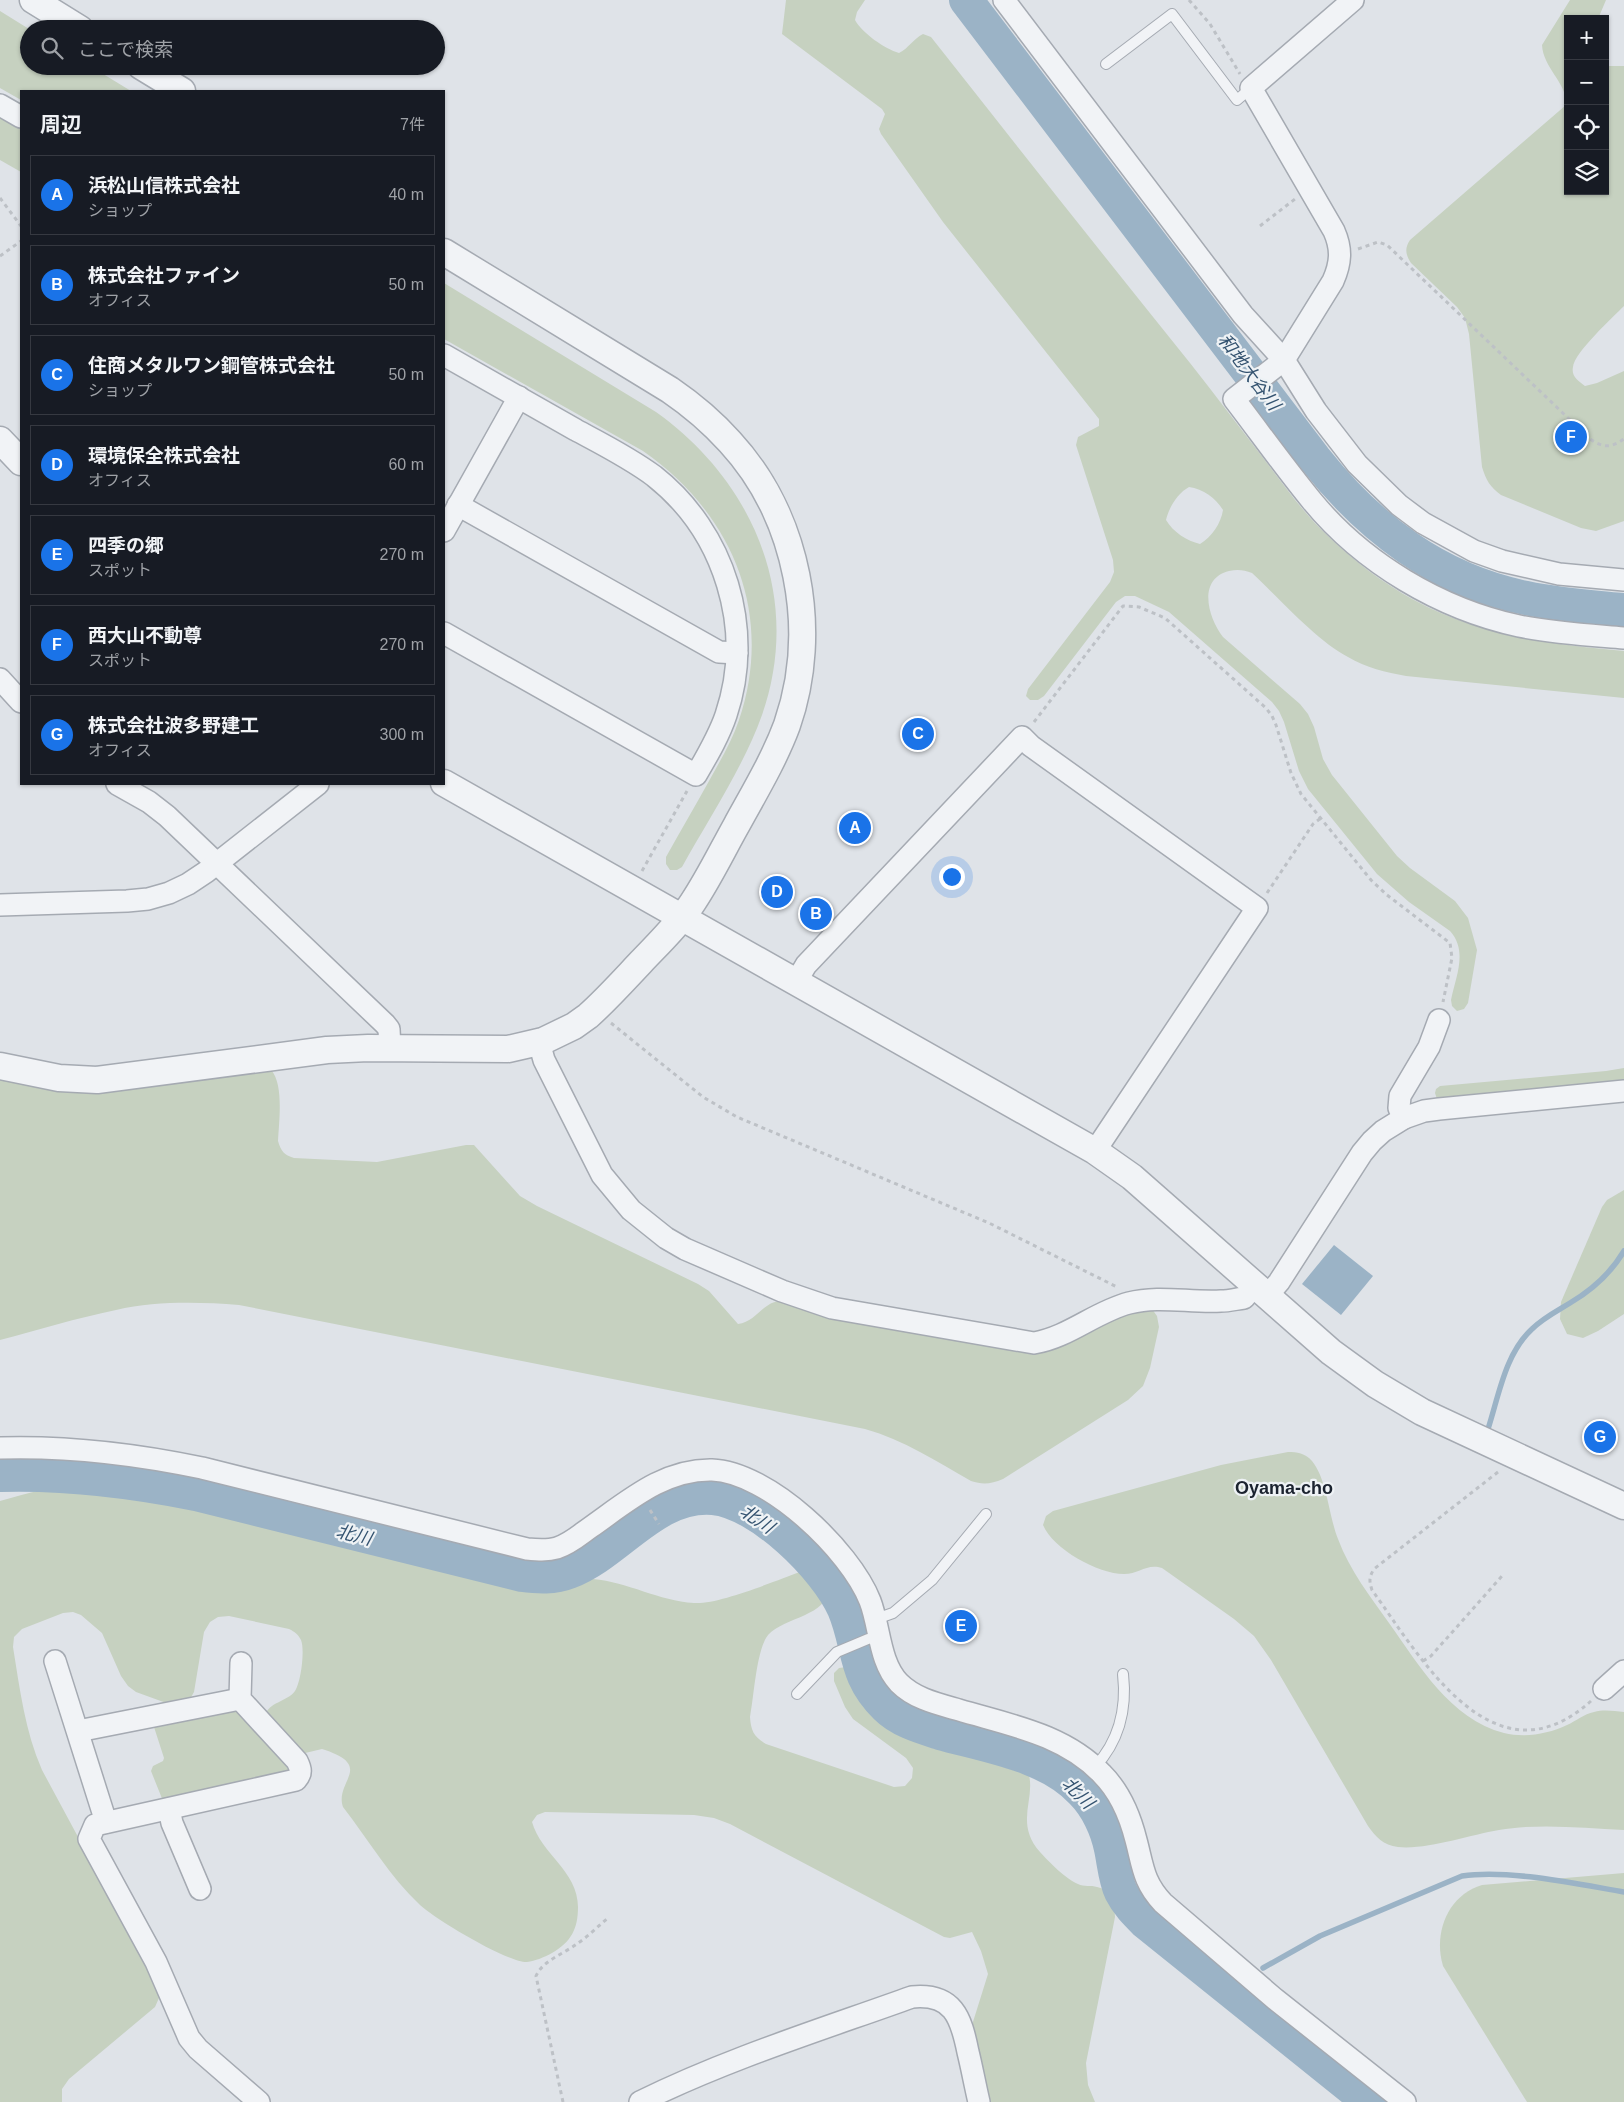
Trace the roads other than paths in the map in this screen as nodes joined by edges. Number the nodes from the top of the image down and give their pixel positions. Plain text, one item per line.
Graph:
1 (32, 0) edge
2 (1004, 0) edge
3 (1353, 0) edge
4 (65, 20) edge
5 (1106, 64) dead end
6 (156, 75) edge
7 (1251, 88) junction
8 (180, 90) edge
9 (0, 105) edge
10 (20, 116) edge
11 (445, 253) edge
12 (445, 356) edge
13 (1281, 363) junction
14 (519, 397) junction
15 (0, 440) edge
16 (20, 461) edge
17 (458, 505) junction
18 (445, 529) edge
19 (1624, 580) edge
20 (445, 634) edge
21 (1624, 638) edge
22 (737, 653) junction
23 (0, 679) edge
24 (20, 701) edge
25 (445, 784) edge
26 (119, 785) edge
27 (317, 785) edge
28 (216, 863) junction
29 (0, 905) edge
30 (681, 917) junction
31 (796, 982) junction
32 (1439, 1020) road end
33 (539, 1042) junction
34 (390, 1049) junction
35 (0, 1066) edge
36 (1624, 1091) edge
37 (1404, 1118) junction
38 (1095, 1151) junction
39 (1261, 1291) junction
40 (0, 1448) edge
41 (1624, 1506) edge
42 (986, 1514) dead end
43 (875, 1631) junction
44 (55, 1661) dead end
45 (241, 1663) dead end
46 (1624, 1671) edge
47 (1123, 1674) dead end
48 (1604, 1689) road end
49 (796, 1694) dead end
50 (240, 1699) junction
51 (78, 1731) junction
52 (1095, 1767) junction
53 (169, 1809) junction
54 (106, 1822) junction
55 (200, 1889) dead end
56 (259, 2102) edge
57 (640, 2102) edge
58 (979, 2102) edge
59 (1405, 2102) edge

1 - 4 street
2 - 13 street
3 - 7 street
5 - 7 lane
6 - 8 street
7 - 13 street
9 - 10 street
11 - 30 street
12 - 14 street
13 - 19 street
13 - 21 street
14 - 17 street
14 - 22 street
15 - 16 street
17 - 18 street
17 - 22 street
20 - 22 street
23 - 24 street
25 - 30 street
26 - 28 street
27 - 28 street
28 - 29 street
28 - 34 street
30 - 31 street
30 - 33 street
31 - 38 street
31 - 38 street
32 - 37 street
33 - 34 street
33 - 39 street
34 - 35 street
36 - 37 street
37 - 39 street
38 - 39 street
39 - 41 street
40 - 43 street
42 - 43 lane
43 - 49 lane
43 - 52 street
44 - 51 street
45 - 50 street
46 - 48 street
47 - 52 lane
50 - 51 street
50 - 53 street
51 - 54 street
52 - 59 street
53 - 54 street
53 - 55 street
54 - 56 street
57 - 58 street

